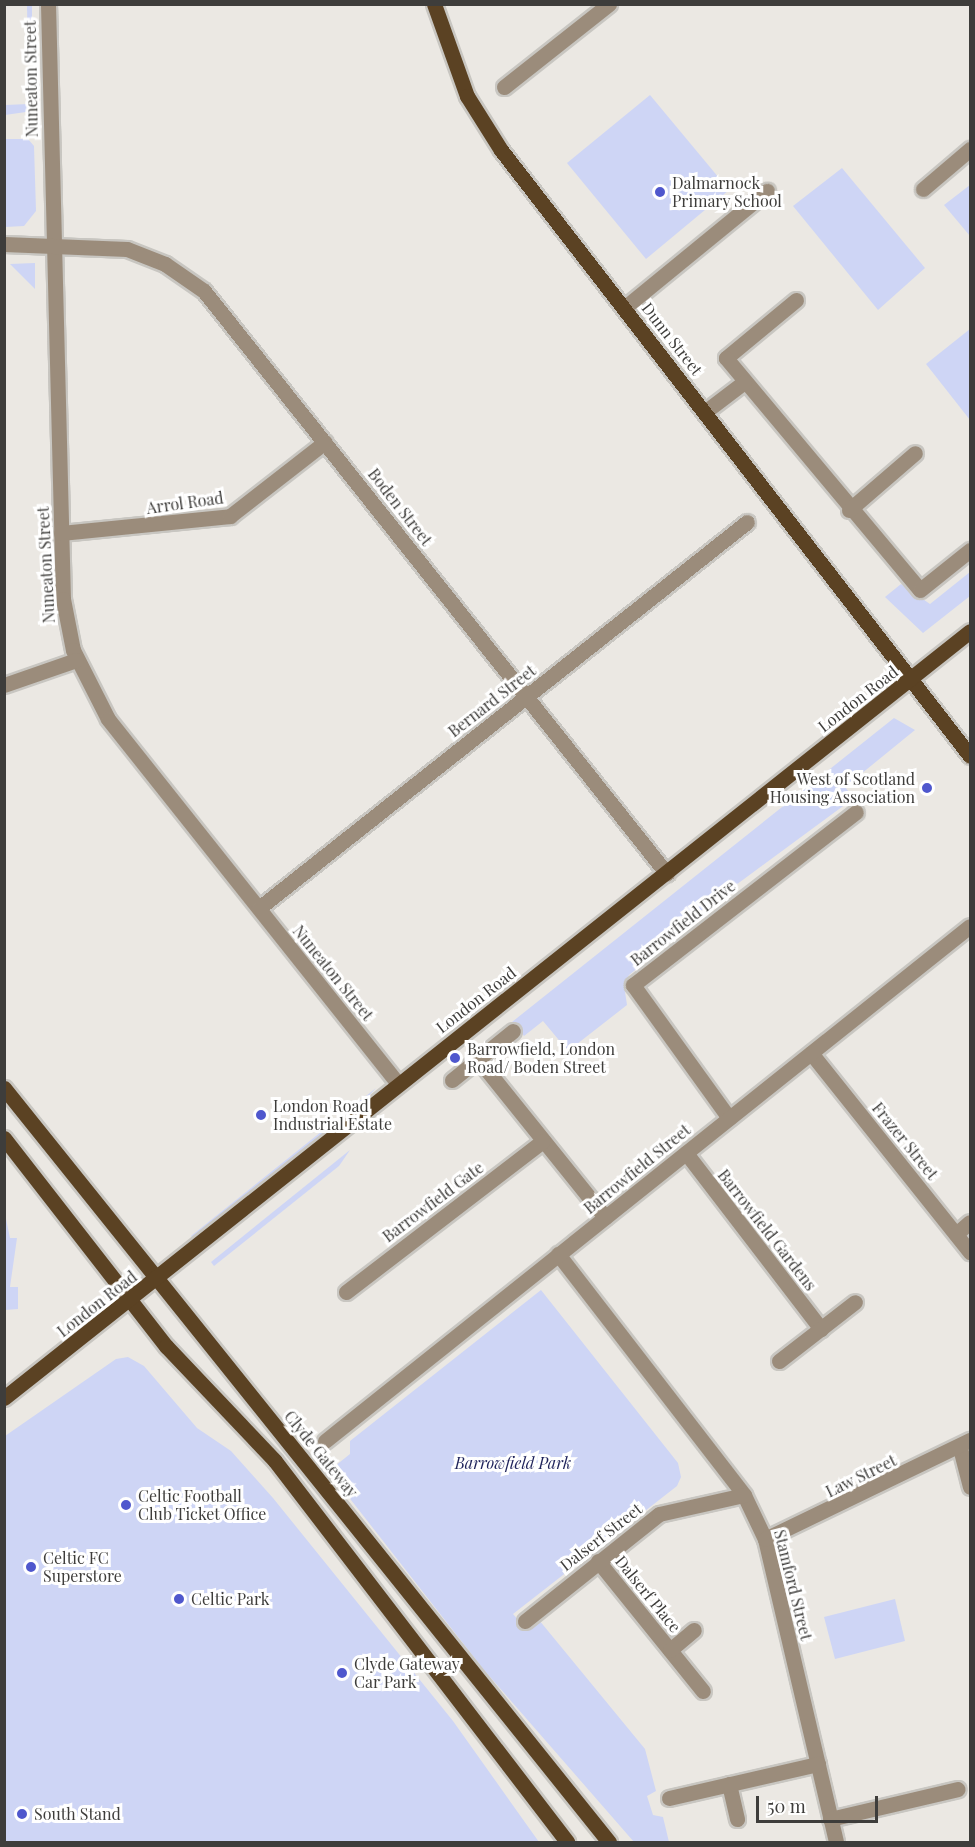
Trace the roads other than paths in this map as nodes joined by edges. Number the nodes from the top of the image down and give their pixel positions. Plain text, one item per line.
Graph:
1 (48, 4) edge
2 (434, 4) edge
3 (609, 4) edge
4 (504, 87) dead end
5 (970, 149) edge
6 (923, 189) dead end
7 (767, 191) dead end
8 (54, 243) junction
9 (4, 244) edge
10 (796, 300) dead end
11 (624, 308) junction
12 (744, 382) junction
13 (706, 411) junction
14 (325, 442) junction
15 (915, 453) dead end
16 (849, 510) junction
17 (747, 522) dead end
18 (61, 533) junction
19 (970, 550) edge
20 (970, 631) edge
21 (76, 660) junction
22 (911, 680) junction
23 (4, 685) edge
24 (526, 697) junction
25 (970, 756) edge
26 (856, 812) dead end
27 (667, 874) junction
28 (259, 908) junction
29 (970, 926) edge
30 (513, 1031) dead end
31 (811, 1053) junction
32 (478, 1059) junction
33 (453, 1080) dead end
34 (398, 1084) junction
35 (4, 1088) edge
36 (729, 1118) junction
37 (4, 1138) edge
38 (543, 1141) junction
39 (686, 1153) junction
40 (605, 1217) junction
41 (970, 1222) edge
42 (956, 1234) junction
43 (970, 1252) edge
44 (558, 1254) junction
45 (157, 1280) junction
46 (346, 1292) dead end
47 (130, 1301) junction
48 (855, 1302) dead end
49 (821, 1329) junction
50 (779, 1361) dead end
51 (4, 1398) edge
52 (325, 1441) dead end
53 (965, 1444) edge
54 (970, 1487) edge
55 (744, 1495) junction
56 (765, 1539) junction
57 (598, 1561) junction
58 (525, 1621) dead end
59 (694, 1630) dead end
60 (670, 1650) junction
61 (703, 1691) dead end
62 (818, 1764) junction
63 (729, 1784) junction
64 (957, 1789) dead end
65 (669, 1798) dead end
66 (737, 1819) dead end
67 (830, 1819) junction
68 (567, 1842) edge
69 (609, 1842) edge
70 (836, 1842) edge

1 - 8 street, Nuneaton Street
2 - 11 main road, Dunn Street
3 - 4 street
5 - 6 street
7 - 11 street
8 - 9 street, Boden Street
8 - 14 street, Boden Street
8 - 18 street, Nuneaton Street
10 - 12 street, Dunn Street
11 - 13 main road, Dunn Street
12 - 13 street
12 - 16 street, Dunn Street
13 - 22 main road, Dunn Street
14 - 18 street, Arrol Road
14 - 24 street, Boden Street
15 - 16 street
16 - 19 street, Dunn Street
17 - 24 street, Bernard Street
18 - 21 street, Nuneaton Street
20 - 22 main road, London Road
21 - 23 street
21 - 28 street, Nuneaton Street
22 - 25 main road, Dunn Street
22 - 27 main road, London Road
24 - 27 street, Boden Street
24 - 28 street, Bernard Street
26 - 36 street, Barrowfield Drive
27 - 34 main road, London Road
28 - 34 street, Nuneaton Street
29 - 31 street, Barrowfield Street
30 - 32 street
31 - 36 street, Barrowfield Street
31 - 42 street, Frazer Street
32 - 33 street
32 - 38 street
34 - 45 main road, London Road
35 - 45 main road, Clyde Gateway
36 - 39 street, Barrowfield Street
37 - 47 main road
38 - 40 street
38 - 46 street, Barrowfield Gate
39 - 40 street, Barrowfield Street
39 - 49 street, Barrowfield Gardens
40 - 44 street, Barrowfield Street
41 - 42 street
42 - 43 street, Frazer Street
44 - 52 street, Barrowfield Street
44 - 55 street, Stamford Street
45 - 47 main road, London Road
45 - 69 main road, Clyde Gateway
47 - 51 main road, London Road
47 - 68 main road
48 - 49 street
49 - 50 street
53 - 54 street
53 - 56 street, Law Street
55 - 56 street, Stamford Street
55 - 57 street, Dalserf Street
56 - 62 street, Stamford Street
57 - 58 street, Dalserf Street
57 - 60 street, Dalserf Place
59 - 60 street, Dalserf Place
60 - 61 street, Dalserf Place
62 - 63 street
62 - 67 street, Stamford Street
63 - 65 street
63 - 66 street
64 - 67 street
67 - 70 street, Stamford Street

